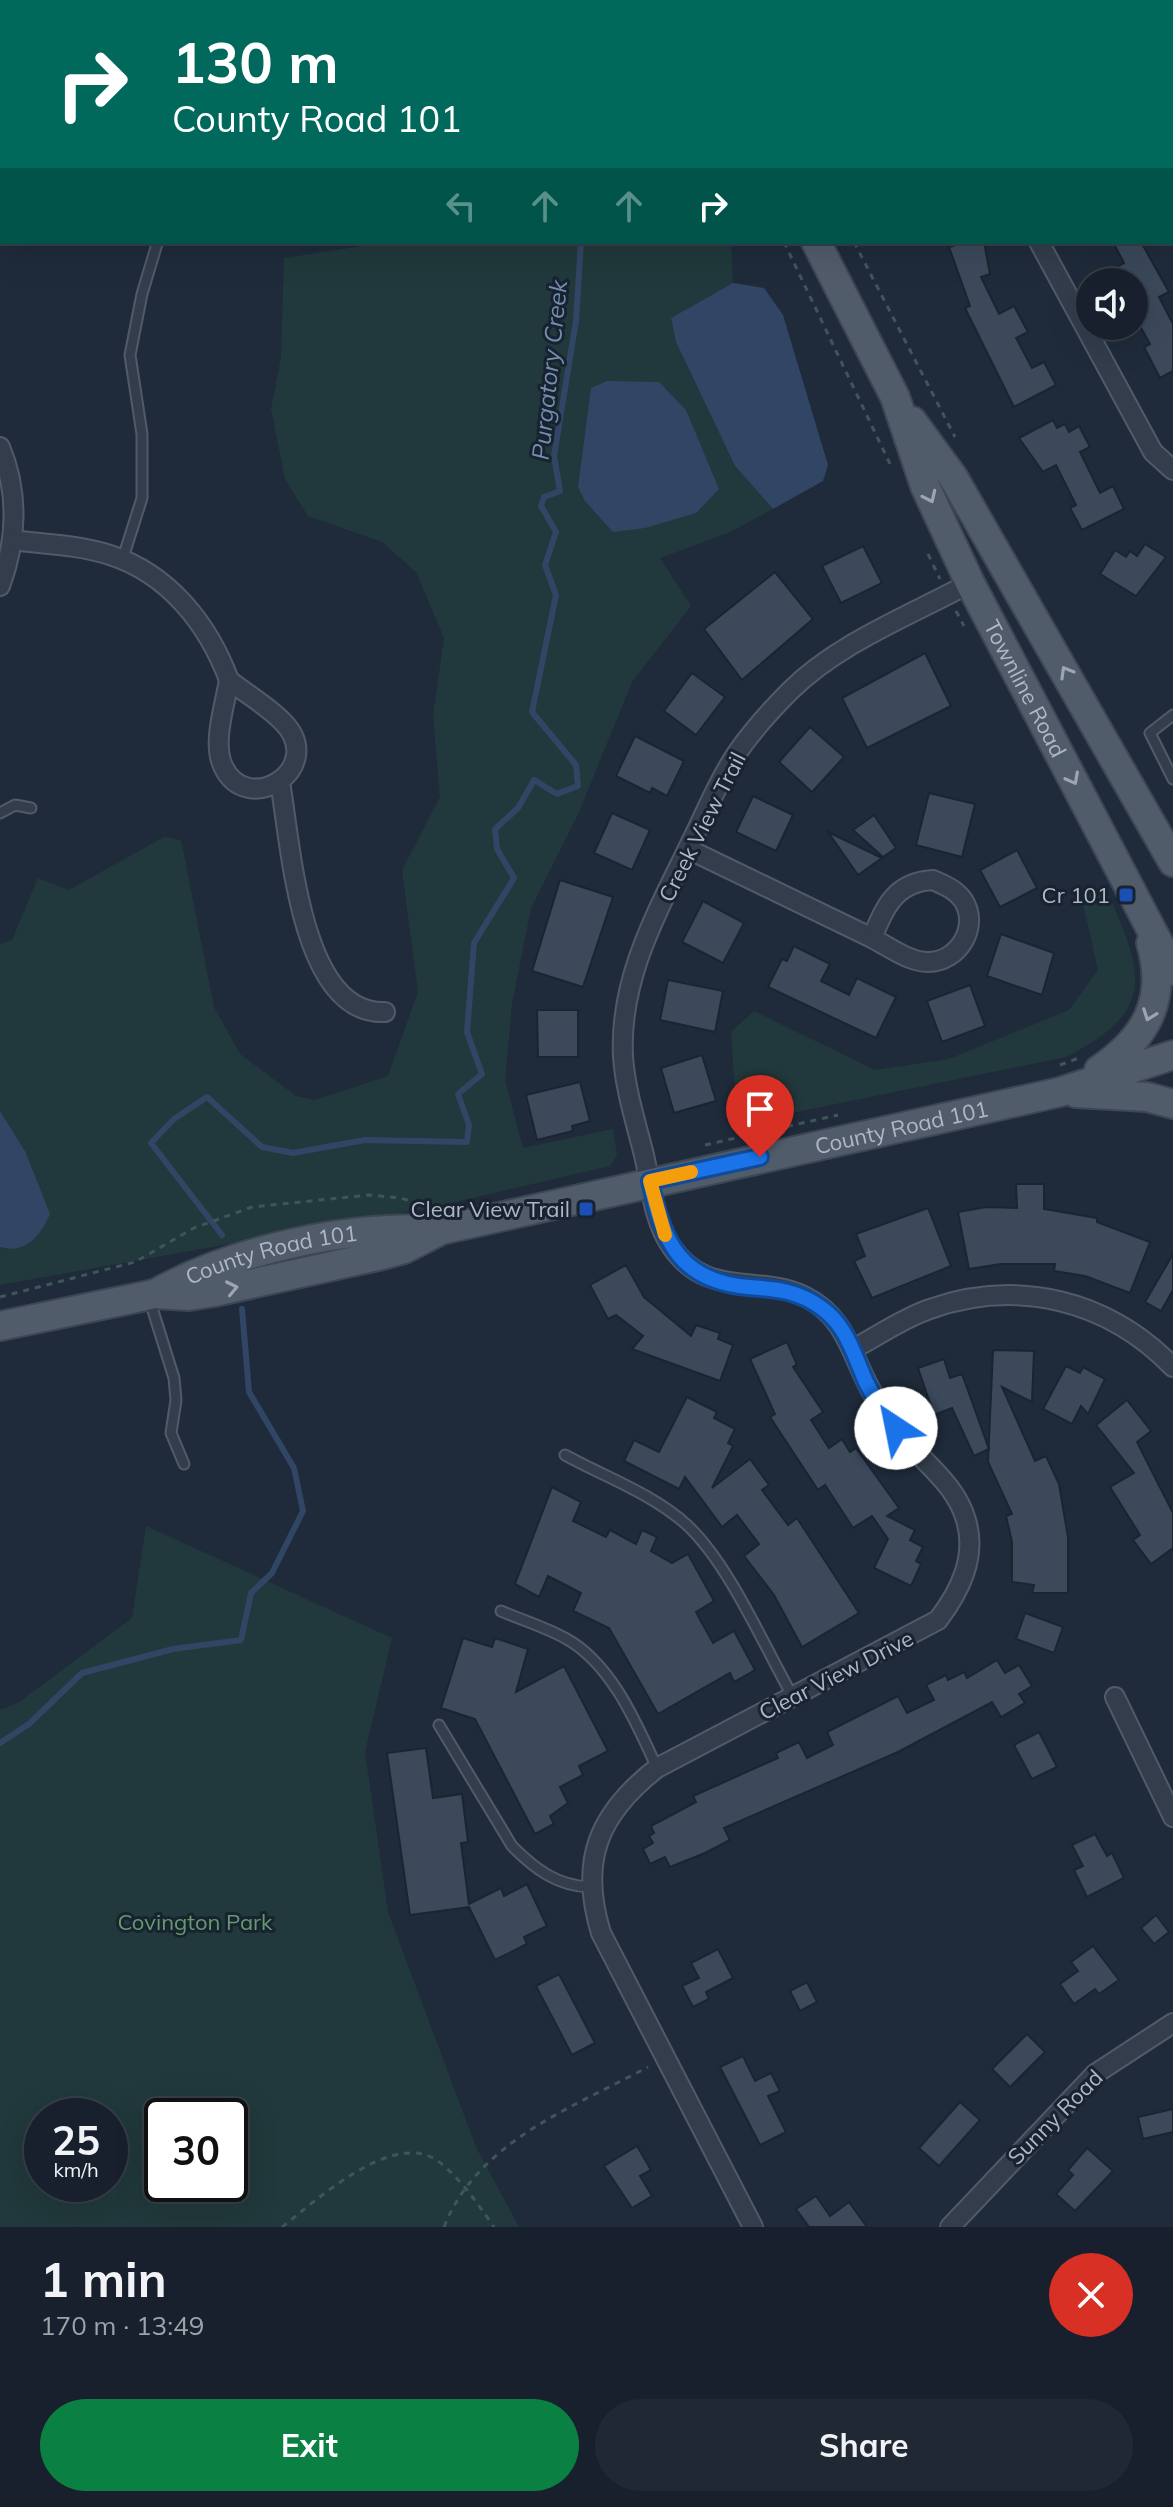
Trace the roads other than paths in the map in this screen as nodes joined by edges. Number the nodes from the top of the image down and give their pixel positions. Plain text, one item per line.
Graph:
1 (157, 244) dead end
2 (817, 244) edge
3 (1040, 244) edge
4 (895, 397) junction
5 (0, 447) edge
6 (1173, 470) edge
7 (12, 540) junction
8 (122, 561) junction
9 (970, 583) junction
10 (0, 586) edge
11 (229, 680) junction
12 (1173, 715) edge
13 (1173, 779) edge
14 (280, 782) junction
15 (31, 808) dead end
16 (0, 813) edge
17 (688, 849) junction
18 (1173, 862) edge
19 (1142, 912) junction
20 (872, 938) junction
21 (1173, 971) edge
22 (385, 1012) dead end
23 (1173, 1055) edge
24 (1060, 1092) junction
25 (1173, 1104) edge
26 (650, 1181) junction
27 (151, 1294) junction
28 (0, 1326) edge
29 (853, 1349) junction
30 (1173, 1367) edge
31 (565, 1455) dead end
32 (184, 1464) dead end
33 (501, 1611) dead end
34 (793, 1697) junction
35 (1115, 1697) dead end
36 (439, 1725) dead end
37 (657, 1768) junction
38 (1173, 1817) edge
39 (590, 1887) junction
40 (1173, 2023) edge
41 (753, 2227) edge
42 (950, 2227) edge

1 - 8 lane
2 - 4 main road, Townline Road
3 - 6 street
4 -> 9 main road, Townline Road
18 -> 4 main road, Townline Road
5 - 7 street
7 - 8 street
7 - 10 street
8 - 11 street
9 - 17 street, Creek View Trail
9 -> 19 main road, Townline Road
11 - 14 street
11 - 14 street
12 - 13 lane
14 - 22 street
15 - 16 lane
17 - 20 street
17 - 26 street, Creek View Trail
19 - 21 main road, Townline Road
19 -> 24 main road
20 - 20 street
23 - 24 main road, County Road 101
24 - 25 main road
24 - 26 main road, County Road 101
26 - 27 main road, County Road 101
26 - 29 street, Clear View Drive
27 - 28 main road, County Road 101
27 - 32 lane
29 - 30 street
29 - 34 street, Clear View Drive
31 - 34 lane
33 - 37 lane
34 - 37 street, Clear View Drive
35 - 38 street
36 - 39 lane
37 - 39 street, Clear View Drive
39 - 41 street, Clear View Drive
40 - 42 street, Sunny Road

